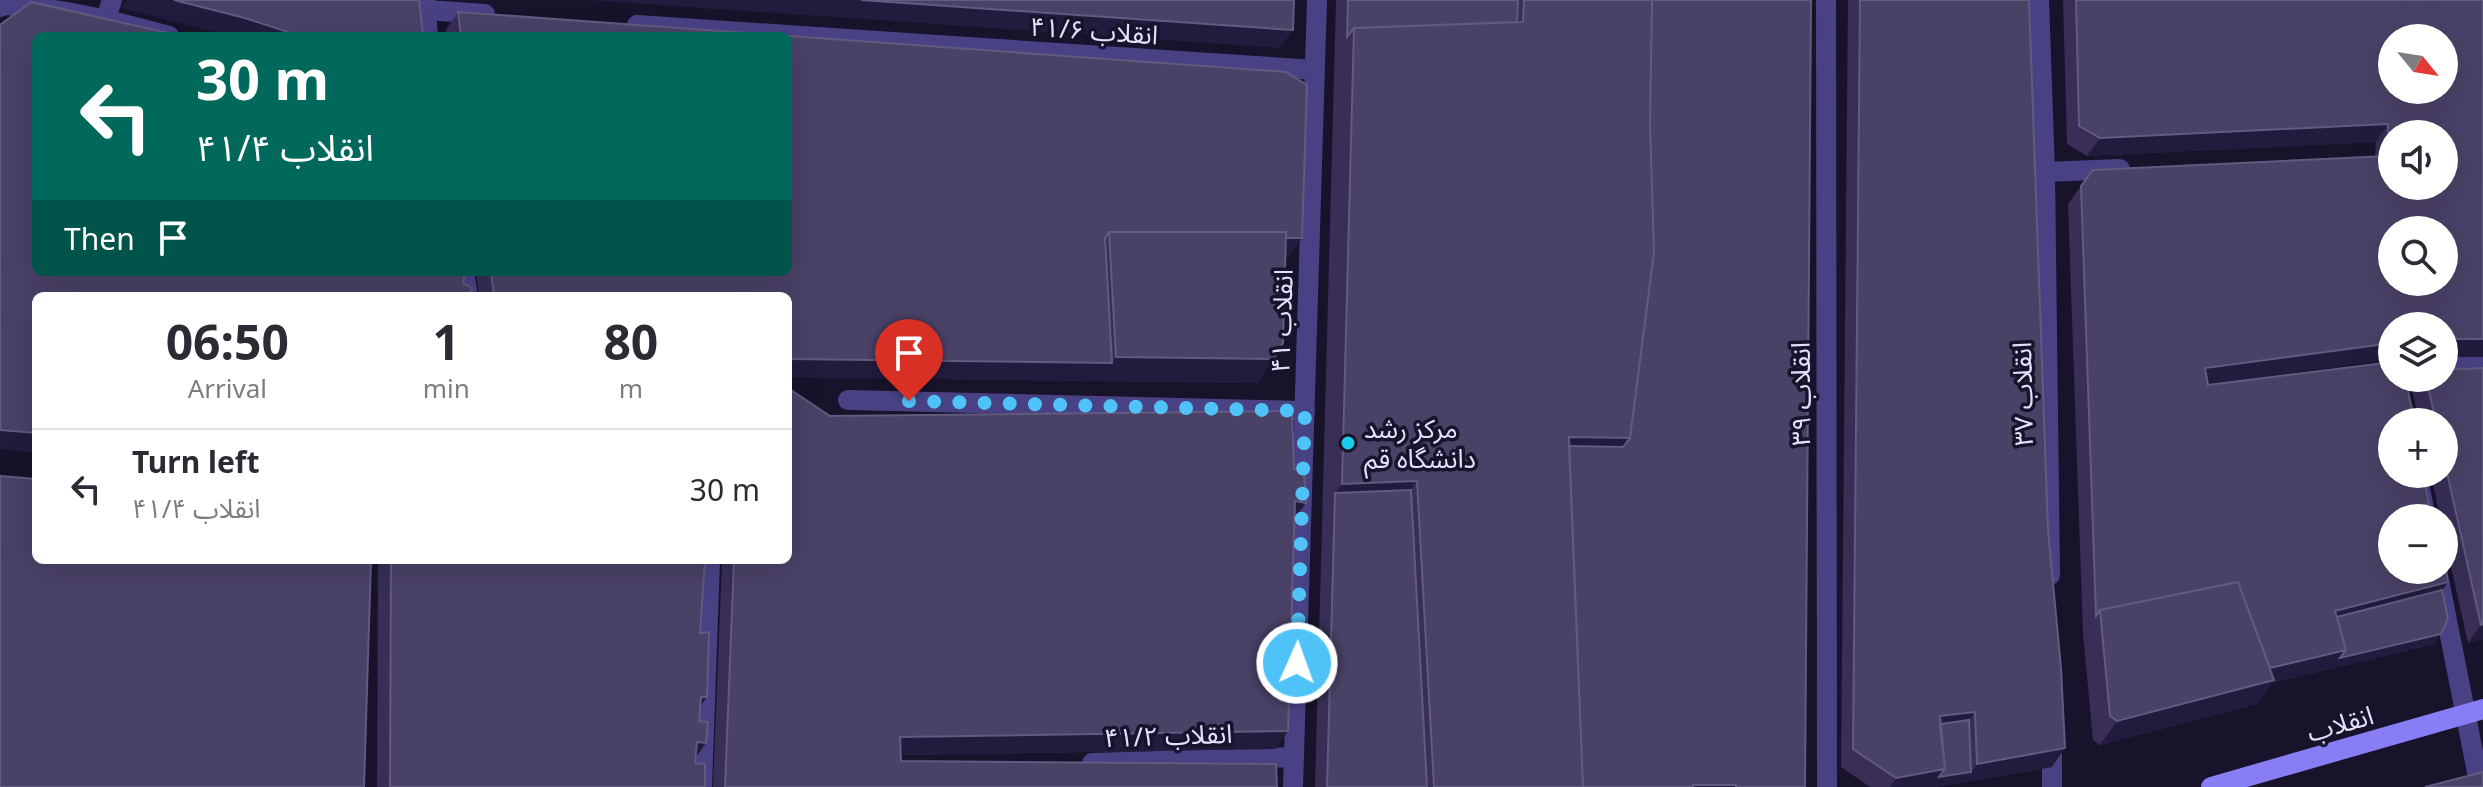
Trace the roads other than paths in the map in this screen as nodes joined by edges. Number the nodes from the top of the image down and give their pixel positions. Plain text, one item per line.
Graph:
1 (1317, 0) edge
2 (1826, 0) edge
3 (2039, 0) edge
4 (425, 5) edge
5 (0, 7) edge
6 (109, 9) edge
7 (505, 15) edge
8 (616, 23) edge
9 (160, 32) edge
10 (428, 32) edge
11 (742, 32) edge
12 (792, 36) edge
13 (1315, 70) junction
14 (2140, 168) edge
15 (2045, 172) junction
16 (2483, 365) edge
17 (2458, 366) edge
18 (848, 400) dead end
19 (1305, 411) junction
20 (710, 564) edge
21 (2441, 584) edge
22 (2050, 598) edge
23 (2475, 711) edge
24 (2052, 724) edge
25 (1294, 757) junction
26 (1074, 764) edge
27 (702, 787) edge
28 (1293, 787) edge
29 (1827, 787) edge
30 (2052, 787) edge
31 (2211, 787) edge
32 (2480, 787) edge

1 - 13 street, انقلاب ۴۱
2 - 29 street, انقلاب ۳۹
3 - 15 street, انقلاب ۳۷
4 - 7 street
4 - 10 street
5 - 6 street
6 - 9 street
8 - 11 street, انقلاب ۴۱/۶
12 - 13 street, انقلاب ۴۱/۶
13 - 19 street, انقلاب ۴۱
14 - 15 street
15 - 22 street, انقلاب ۳۷
16 - 17 street
18 - 19 street
19 - 25 street, انقلاب ۴۱
20 - 27 street
21 - 23 street
23 - 31 main road, انقلاب
23 - 32 street
24 - 30 street
25 - 26 street, انقلاب ۴۱/۲
25 - 28 street, انقلاب ۴۱

